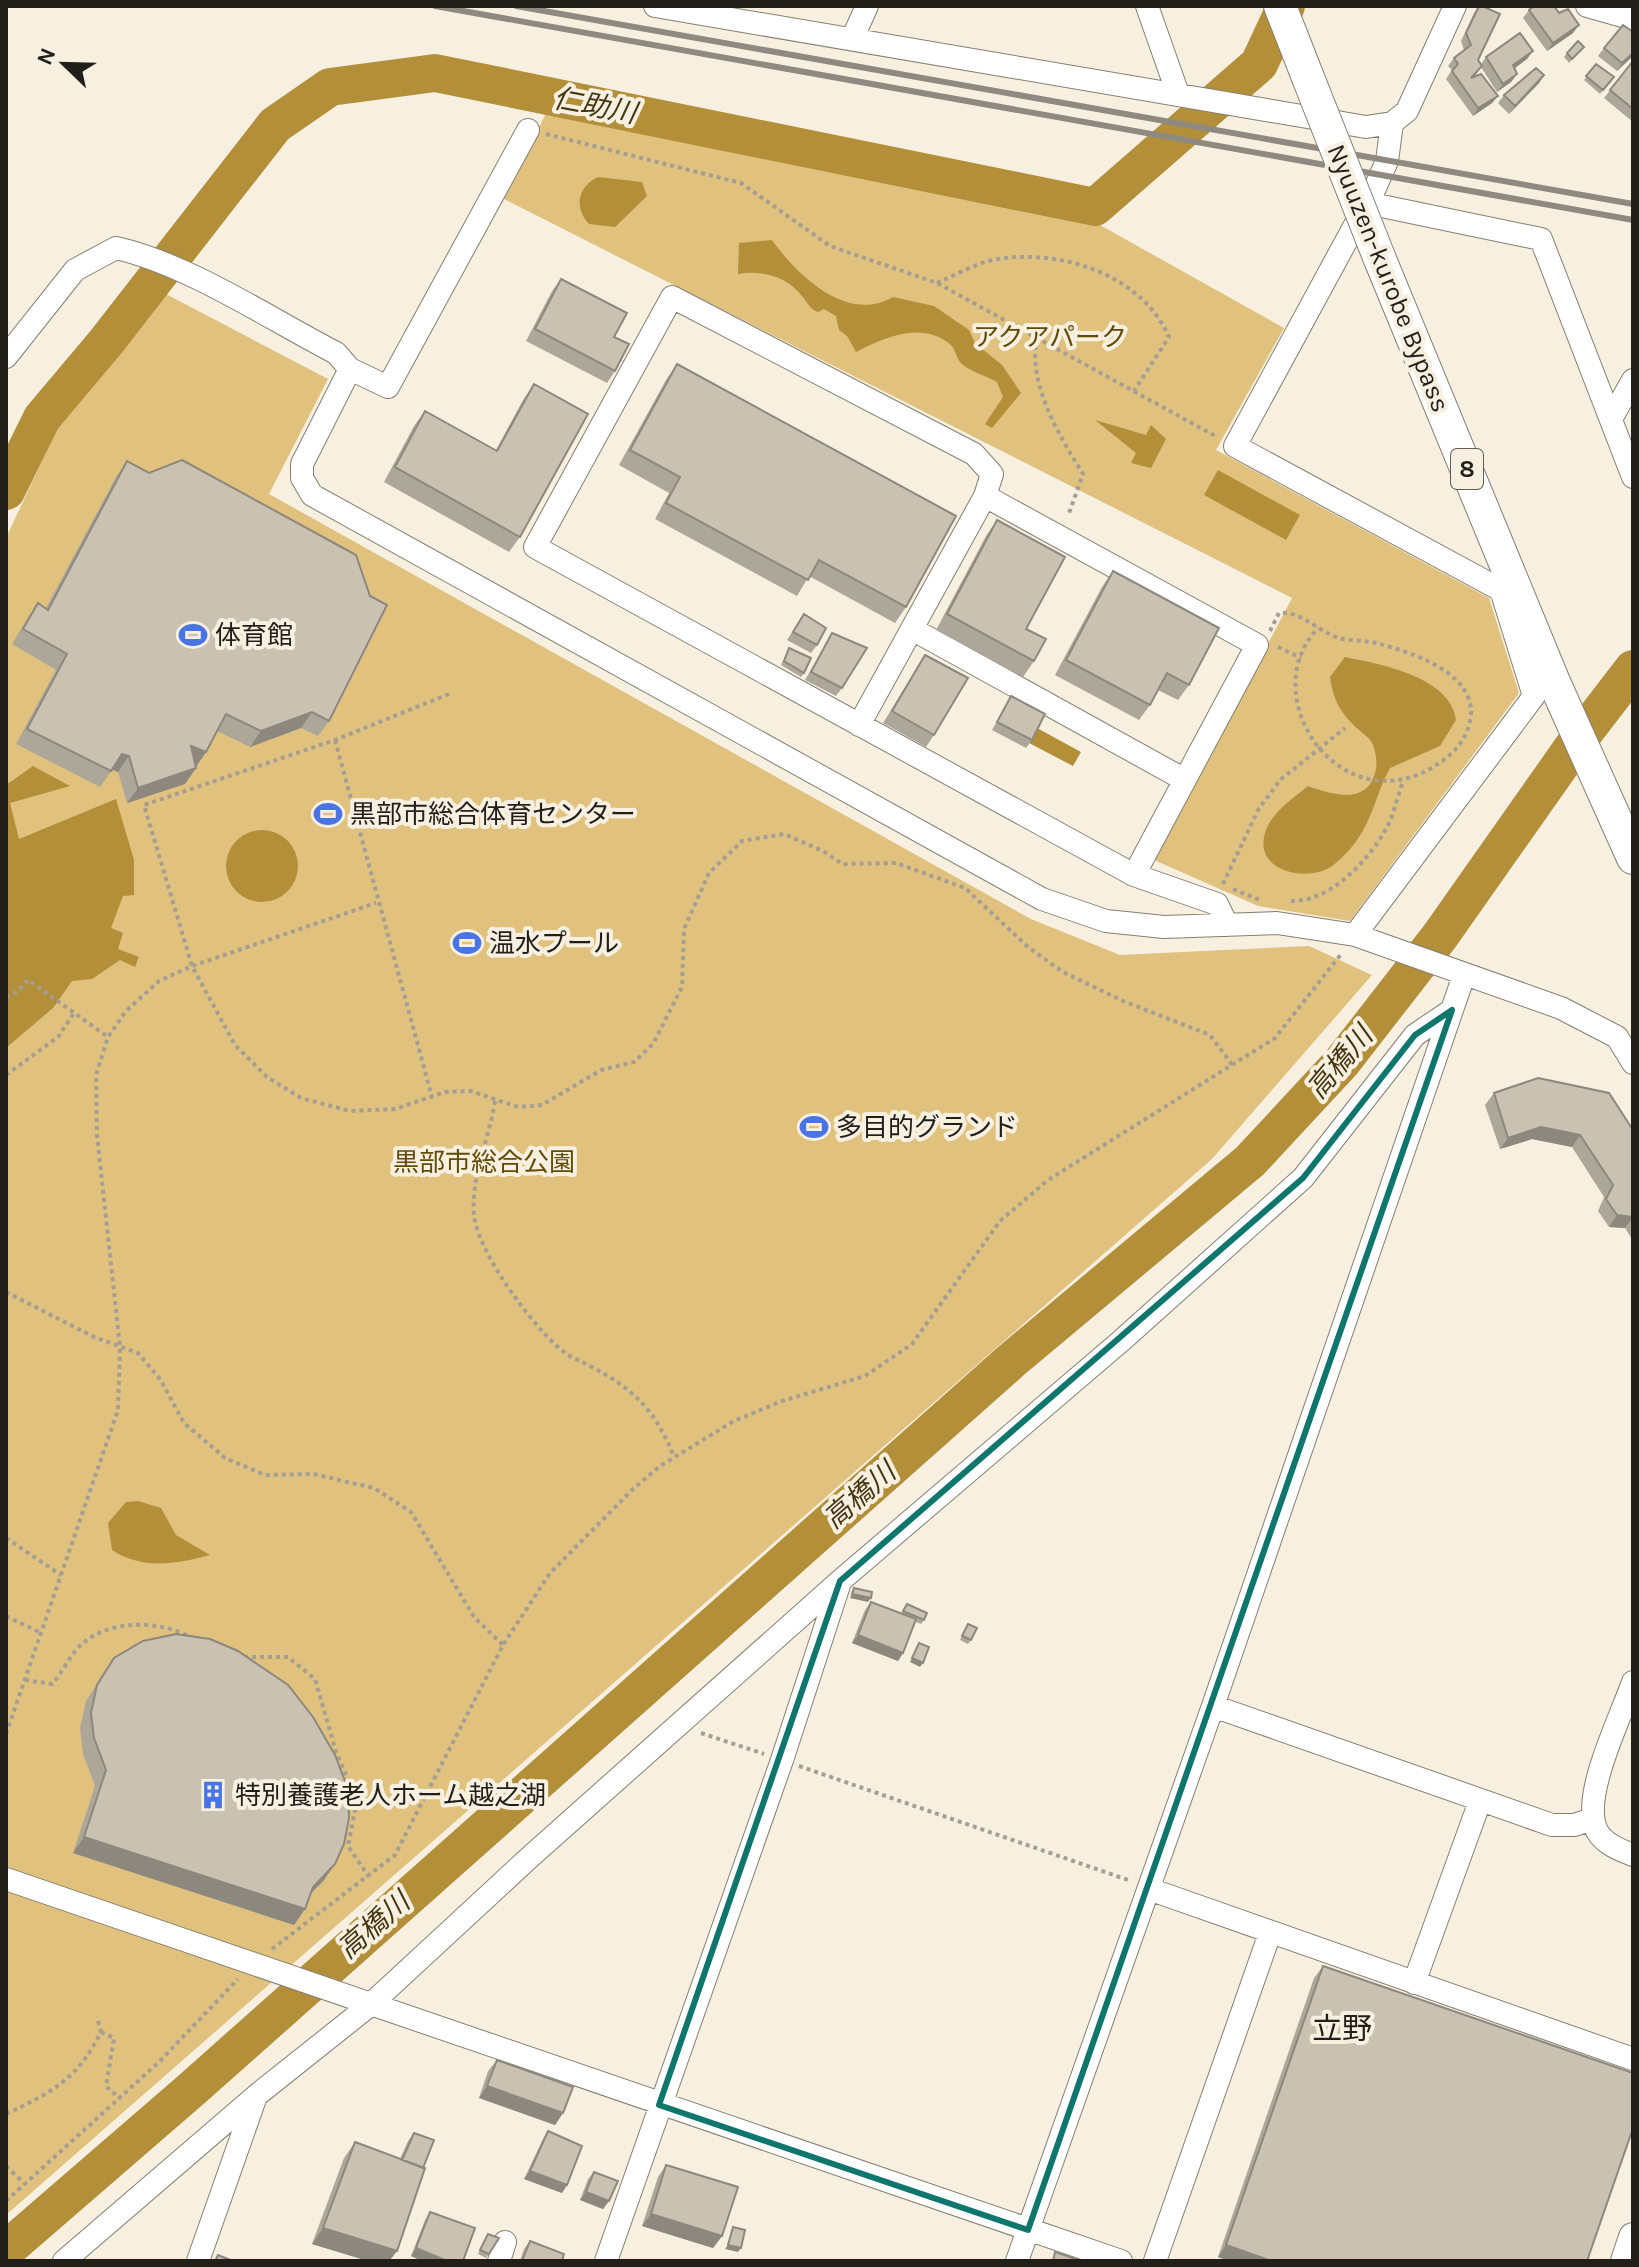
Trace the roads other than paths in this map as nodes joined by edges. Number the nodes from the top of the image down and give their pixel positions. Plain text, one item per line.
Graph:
1 (655, 6) edge
2 (867, 6) edge
3 (1147, 6) edge
4 (1280, 6) edge
5 (1455, 6) edge
6 (1587, 6) edge
7 (1633, 19) edge
8 (853, 37) junction
9 (1178, 94) junction
10 (1392, 123) junction
11 (528, 130) road end
12 (1367, 203) junction
13 (6, 357) edge
14 (350, 369) junction
15 (1633, 380) edge
16 (1611, 419) junction
17 (1633, 477) edge
18 (985, 496) junction
19 (912, 629) junction
20 (859, 725) junction
21 (1185, 780) junction
22 (1633, 858) edge
23 (1134, 875) junction
24 (1227, 925) junction
25 (1364, 938) junction
26 (1464, 975) junction
27 (1452, 1010) junction
28 (1625, 1032) edge
29 (1633, 1063) edge
30 (840, 1581) junction
31 (1633, 1682) edge
32 (1213, 1706) junction
33 (1480, 1801) junction
34 (1593, 1819) junction
35 (1633, 1855) edge
36 (6, 1879) edge
37 (1149, 1889) junction
38 (1270, 1933) junction
39 (1414, 1983) junction
40 (370, 2005) junction
41 (1633, 2059) edge
42 (257, 2095) junction
43 (659, 2105) junction
44 (1028, 2230) junction
45 (1633, 2237) edge
46 (64, 2261) edge
47 (198, 2261) edge
48 (606, 2261) edge
49 (1017, 2261) edge
50 (1121, 2261) edge
51 (1155, 2261) edge
52 (1625, 2261) edge

1 - 8 street
2 - 8 street
3 - 9 street
4 - 22 highway, Nyuuzen-kurobe Bypass / 8, bridge
5 - 10 street
6 - 7 street
8 - 9 street
9 - 10 street
10 - 12 street
11 - 14 street
12 - 16 street
12 - 25 street
13 - 14 street
14 - 24 street
15 - 16 street
16 - 17 street
18 - 19 street
18 - 20 street
18 - 21 street
19 - 20 street
19 - 21 street
20 - 23 street
21 - 23 street
23 - 24 street
24 - 25 street
25 - 26 street
26 - 27 street
26 - 28 street
27 - 30 street
27 - 32 street
28 - 29 street
30 - 40 street
30 - 43 street
31 - 34 street
32 - 33 street
32 - 37 street
33 - 34 street
33 - 39 street
34 - 35 street
36 - 40 street
37 - 38 street
37 - 44 street
38 - 39 street
38 - 51 street
39 - 41 street
40 - 42 street
40 - 43 street
42 - 46 street
42 - 47 street
43 - 44 street
43 - 48 street
44 - 49 street
44 - 50 street
45 - 52 main road

